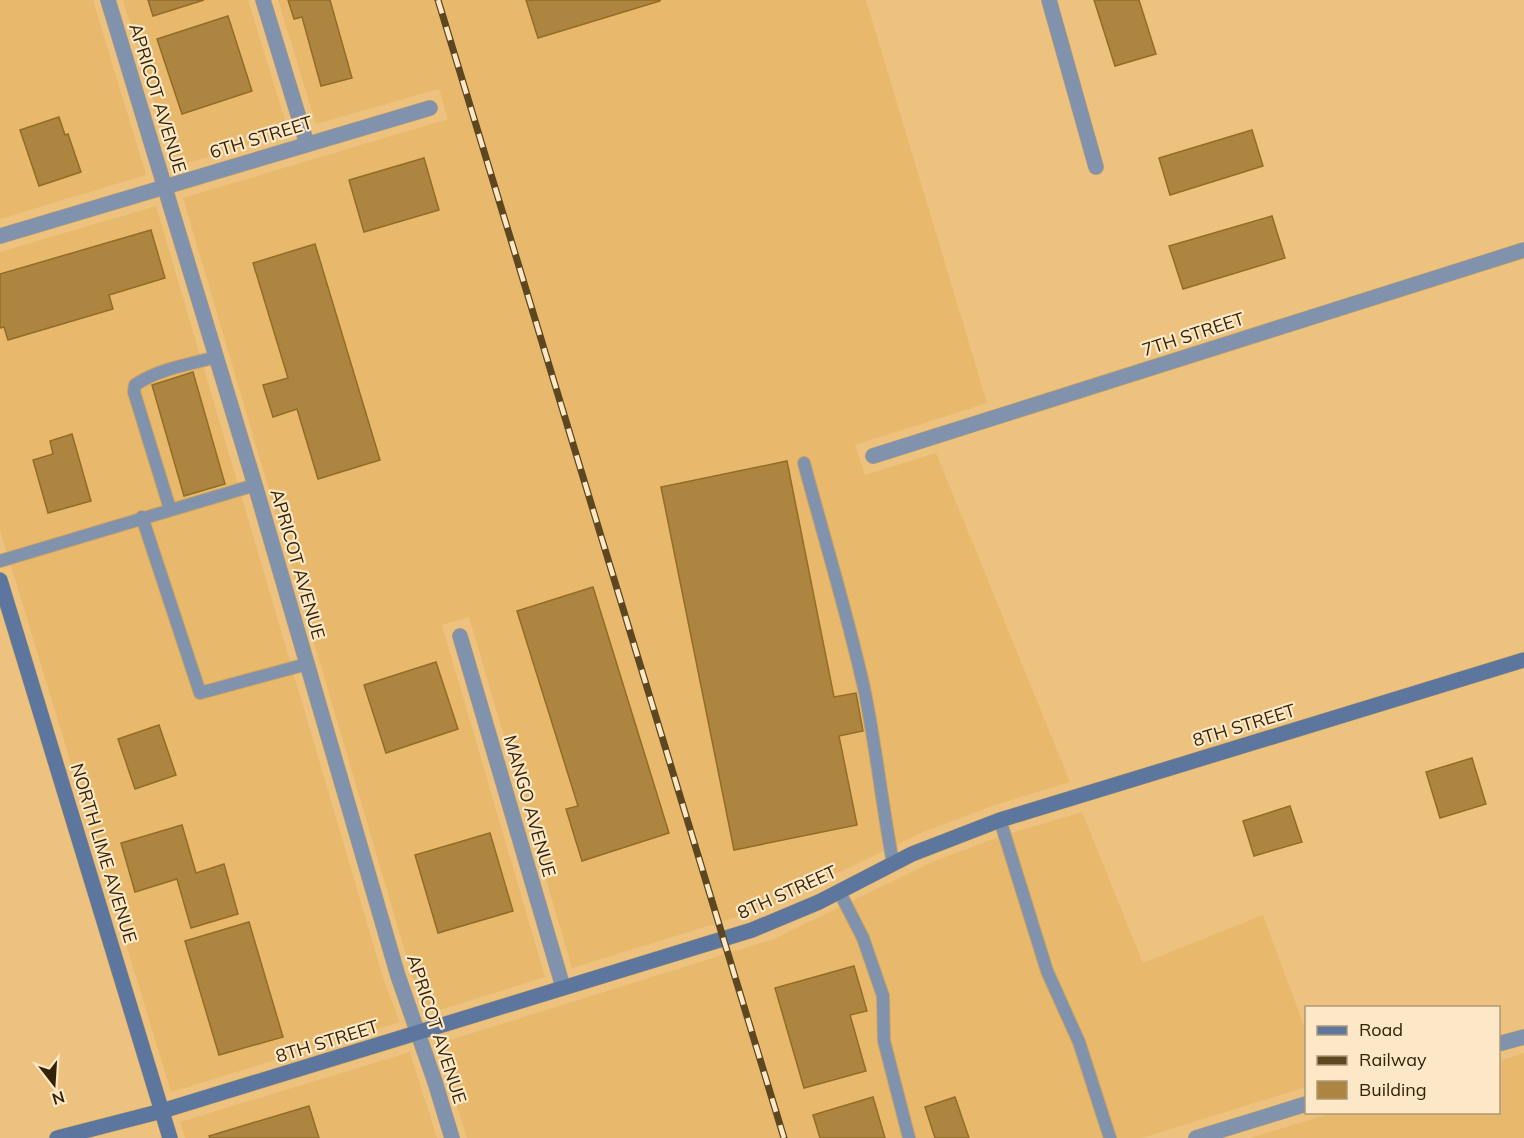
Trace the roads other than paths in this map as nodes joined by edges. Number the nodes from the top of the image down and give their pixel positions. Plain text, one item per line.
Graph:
1 (108, 0) edge
2 (263, 0) edge
3 (1049, 0) edge
4 (430, 108) dead end
5 (307, 144) junction
6 (1096, 167) dead end
7 (165, 186) junction
8 (0, 236) edge
9 (1524, 250) edge
10 (217, 357) junction
11 (873, 456) dead end
12 (804, 463) dead end
13 (255, 485) junction
14 (170, 509) junction
15 (142, 517) junction
16 (0, 561) edge
17 (0, 579) edge
18 (460, 636) dead end
19 (1524, 660) edge
20 (307, 664) junction
21 (1000, 820) junction
22 (893, 863) junction
23 (839, 891) junction
24 (563, 987) junction
25 (419, 1033) junction
26 (1524, 1037) edge
27 (1500, 1043) edge
28 (1305, 1104) edge
29 (162, 1111) junction
30 (57, 1138) edge
31 (170, 1138) edge
32 (452, 1138) edge
33 (909, 1138) edge
34 (1110, 1138) edge
35 (1196, 1138) edge

1 - 7 street, APRICOT AVENUE
2 - 5 street
3 - 6 street
4 - 5 street, 6TH STREET
5 - 7 street, 6TH STREET
7 - 8 street, 6TH STREET
7 - 10 street, APRICOT AVENUE
9 - 11 street, 7TH STREET
10 - 13 street, APRICOT AVENUE
10 - 14 lane
12 - 22 lane
13 - 14 lane
13 - 20 street, APRICOT AVENUE
14 - 15 lane
15 - 16 lane
15 - 20 lane
17 - 29 street, NORTH LIME AVENUE
18 - 24 street, MANGO AVENUE
19 - 21 street, 8TH STREET
20 - 25 street, APRICOT AVENUE
21 - 22 street, 8TH STREET
21 - 34 lane
22 - 23 street, 8TH STREET
23 - 24 street, 8TH STREET
23 - 33 lane
24 - 25 street, 8TH STREET
25 - 29 street, 8TH STREET
25 - 32 street, APRICOT AVENUE
26 - 27 street
28 - 35 street
29 - 30 street, 8TH STREET
29 - 31 street, NORTH LIME AVENUE

